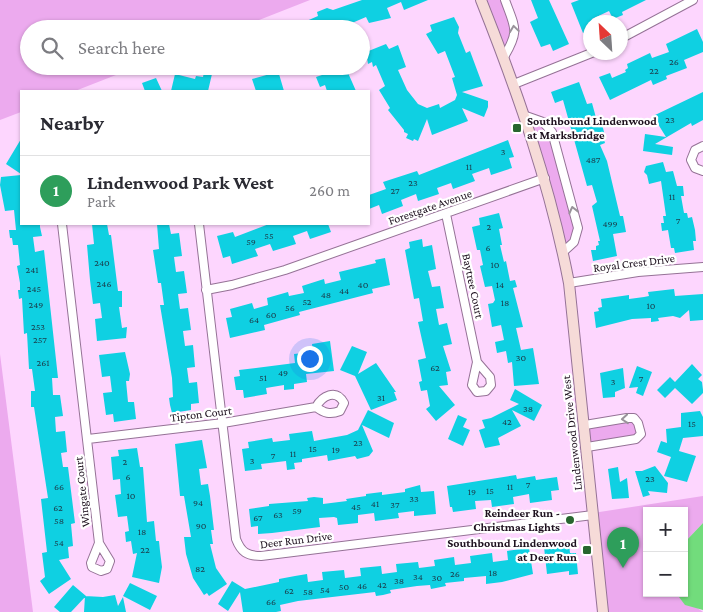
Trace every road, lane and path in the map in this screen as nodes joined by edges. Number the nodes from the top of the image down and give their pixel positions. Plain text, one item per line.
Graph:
1 (481, 0) edge
2 (504, 0) edge
3 (693, 0) edge
4 (628, 35) edge
5 (583, 56) edge
6 (504, 57) junction
7 (514, 84) junction
8 (526, 116) junction
9 (703, 146) edge
10 (703, 171) edge
11 (545, 178) junction
12 (446, 214) junction
13 (62, 225) edge
14 (199, 225) edge
15 (563, 252) junction
16 (703, 267) edge
17 (569, 283) junction
18 (206, 290) junction
19 (477, 362) dead end
20 (316, 407) dead end
21 (223, 423) junction
22 (585, 425) junction
23 (88, 439) junction
24 (587, 448) junction
25 (593, 516) junction
26 (99, 542) dead end
27 (604, 612) edge

1 - 6 street, Lindenwood Drive West
6 -> 2 street
3 - 4 street
5 - 7 street
6 - 7 street, Lindenwood Drive West
7 - 8 street, Lindenwood Drive West
8 - 11 street, Lindenwood Drive West
15 -> 8 street
9 - 10 street
11 - 12 street, Forestgate Avenue
11 - 15 street, Lindenwood Drive West
12 - 18 street, Forestgate Avenue
12 - 19 street, Baytree Court
13 - 23 street
14 - 18 street, Deer Run Drive
15 - 17 street, Lindenwood Drive West
16 - 17 street, Royal Crest Drive
17 - 22 street, Lindenwood Drive West
18 - 21 street, Deer Run Drive
20 - 21 street, Tipton Court
21 - 23 street, Tipton Court
21 - 25 street, Deer Run Drive
22 - 24 street, Lindenwood Drive West
24 -> 22 street
23 - 26 street, Wingate Court
24 - 25 street, Lindenwood Drive West
25 - 27 street, Lindenwood Drive West

